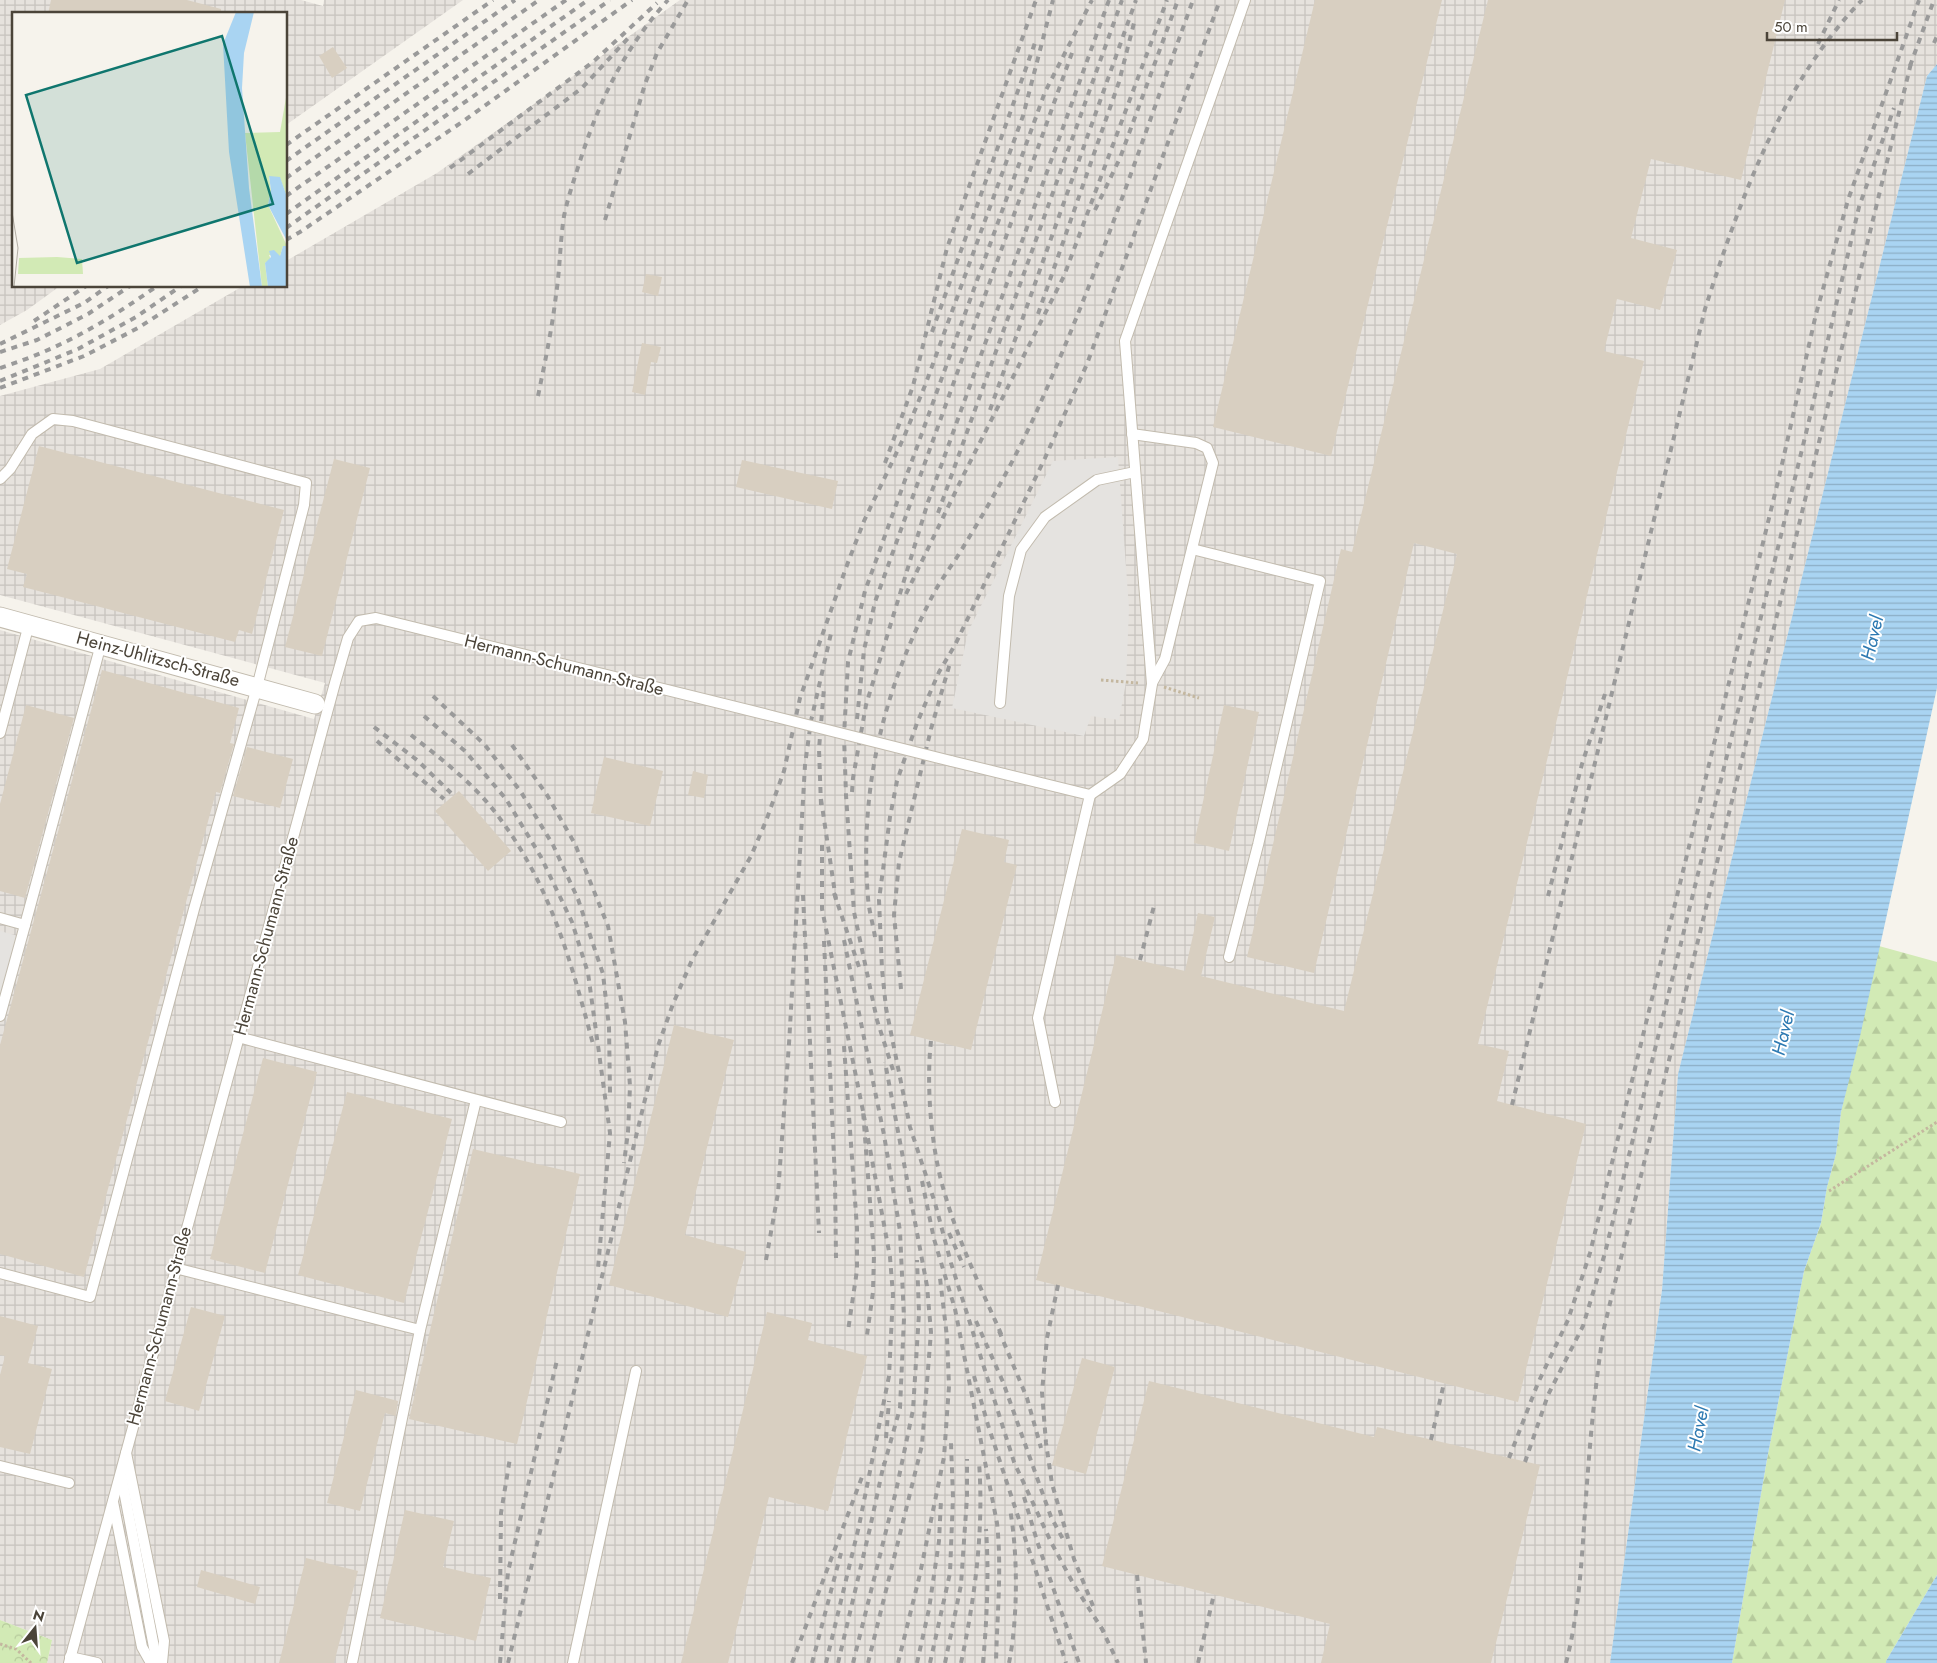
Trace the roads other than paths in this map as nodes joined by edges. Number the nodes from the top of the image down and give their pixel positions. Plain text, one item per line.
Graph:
1 (1245, 0) edge
2 (1132, 434) junction
3 (1135, 472) junction
4 (0, 479) edge
5 (1192, 549) junction
6 (0, 617) edge
7 (28, 624) junction
8 (101, 644) junction
9 (1152, 684) junction
10 (257, 687) junction
11 (1000, 703) dead end
12 (315, 704) dead end
13 (0, 733) edge
14 (1090, 795) junction
15 (0, 918) edge
16 (25, 925) junction
17 (1229, 957) dead end
18 (0, 1016) edge
19 (238, 1037) junction
20 (476, 1100) junction
21 (1056, 1102) dead end
22 (561, 1122) dead end
23 (175, 1268) junction
24 (0, 1273) edge
25 (420, 1330) junction
26 (636, 1371) dead end
27 (126, 1450) junction
28 (0, 1466) edge
29 (120, 1471) junction
30 (69, 1483) dead end
31 (113, 1498) junction
32 (69, 1660) edge
33 (97, 1663) edge
34 (151, 1663) edge
35 (157, 1663) edge
36 (162, 1663) edge
37 (352, 1663) edge
38 (573, 1663) edge

1 - 2 lane
2 - 3 lane
2 - 5 lane
3 - 9 lane
3 - 11 lane
4 - 10 lane
5 - 9 lane
5 - 17 lane
6 - 7 street, Heinz-Uhlitzsch-Straße
7 - 8 street, Heinz-Uhlitzsch-Straße
7 - 13 lane
8 - 10 street, Heinz-Uhlitzsch-Straße
8 - 16 lane
9 - 14 lane
10 - 12 street, Heinz-Uhlitzsch-Straße
10 - 24 lane
14 - 19 lane, Hermann-Schumann-Straße, bridge
14 - 21 lane
15 - 16 lane
16 - 18 lane
19 - 20 lane
19 - 23 lane, Hermann-Schumann-Straße
20 - 22 lane
20 - 25 lane
23 - 25 lane
23 - 27 lane, Hermann-Schumann-Straße
25 - 37 lane
26 - 38 lane
27 - 29 lane, Hermann-Schumann-Straße
27 - 36 lane
28 - 30 lane
29 - 31 lane, Hermann-Schumann-Straße
29 - 35 lane
31 - 32 lane, Hermann-Schumann-Straße
31 - 34 lane
32 - 33 lane

